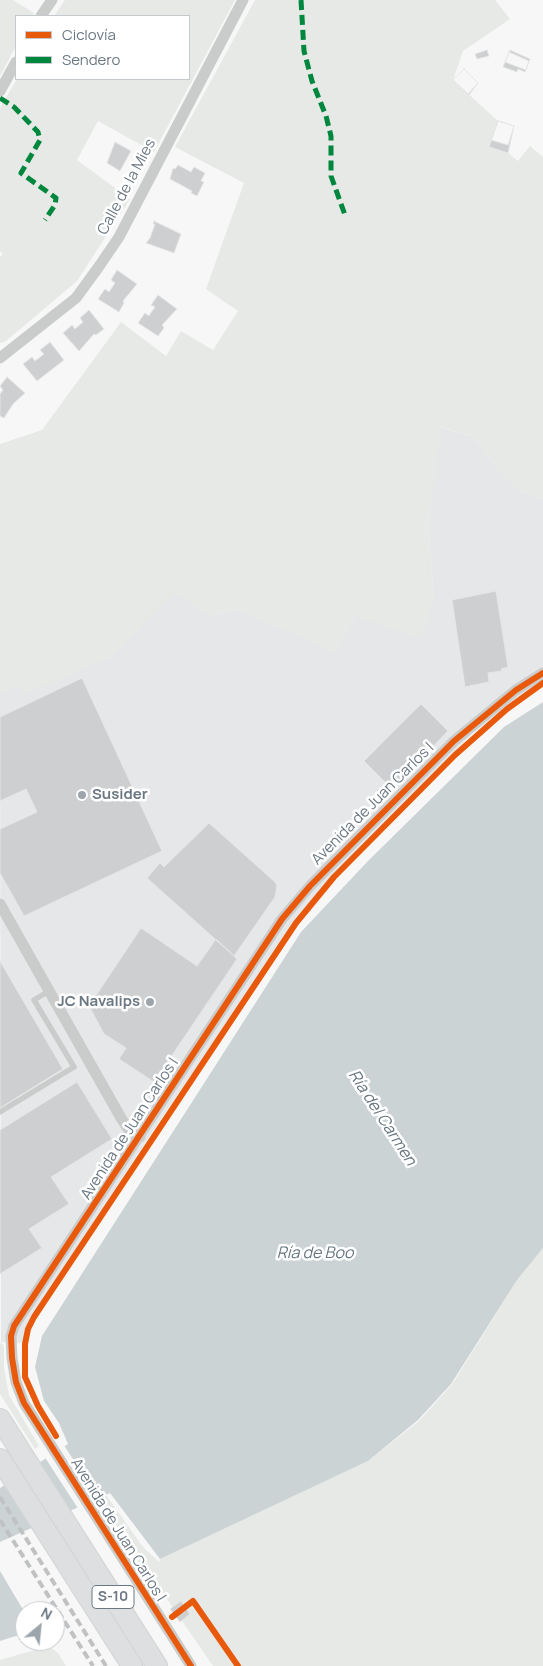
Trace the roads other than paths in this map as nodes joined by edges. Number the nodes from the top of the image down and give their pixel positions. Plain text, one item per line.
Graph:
1 (52, 0) edge
2 (243, 0) edge
3 (42, 15) edge
4 (15, 64) edge
5 (0, 91) edge
6 (0, 358) edge
7 (543, 673) edge
8 (0, 904) edge
9 (48, 991) junction
10 (0, 1112) edge
11 (140, 1137) junction
12 (0, 1419) edge
13 (2, 1463) edge
14 (132, 1666) edge
15 (157, 1666) edge
16 (191, 1666) edge

1 - 3 street
2 - 6 street, Calle de la Mies
4 - 5 street
7 - 11 street, Avenida de Juan Carlos I
8 - 9 street
9 - 10 lane
9 - 11 street
11 - 16 street, Avenida de Juan Carlos I
12 - 15 highway, S-10
13 - 14 highway, S-10

